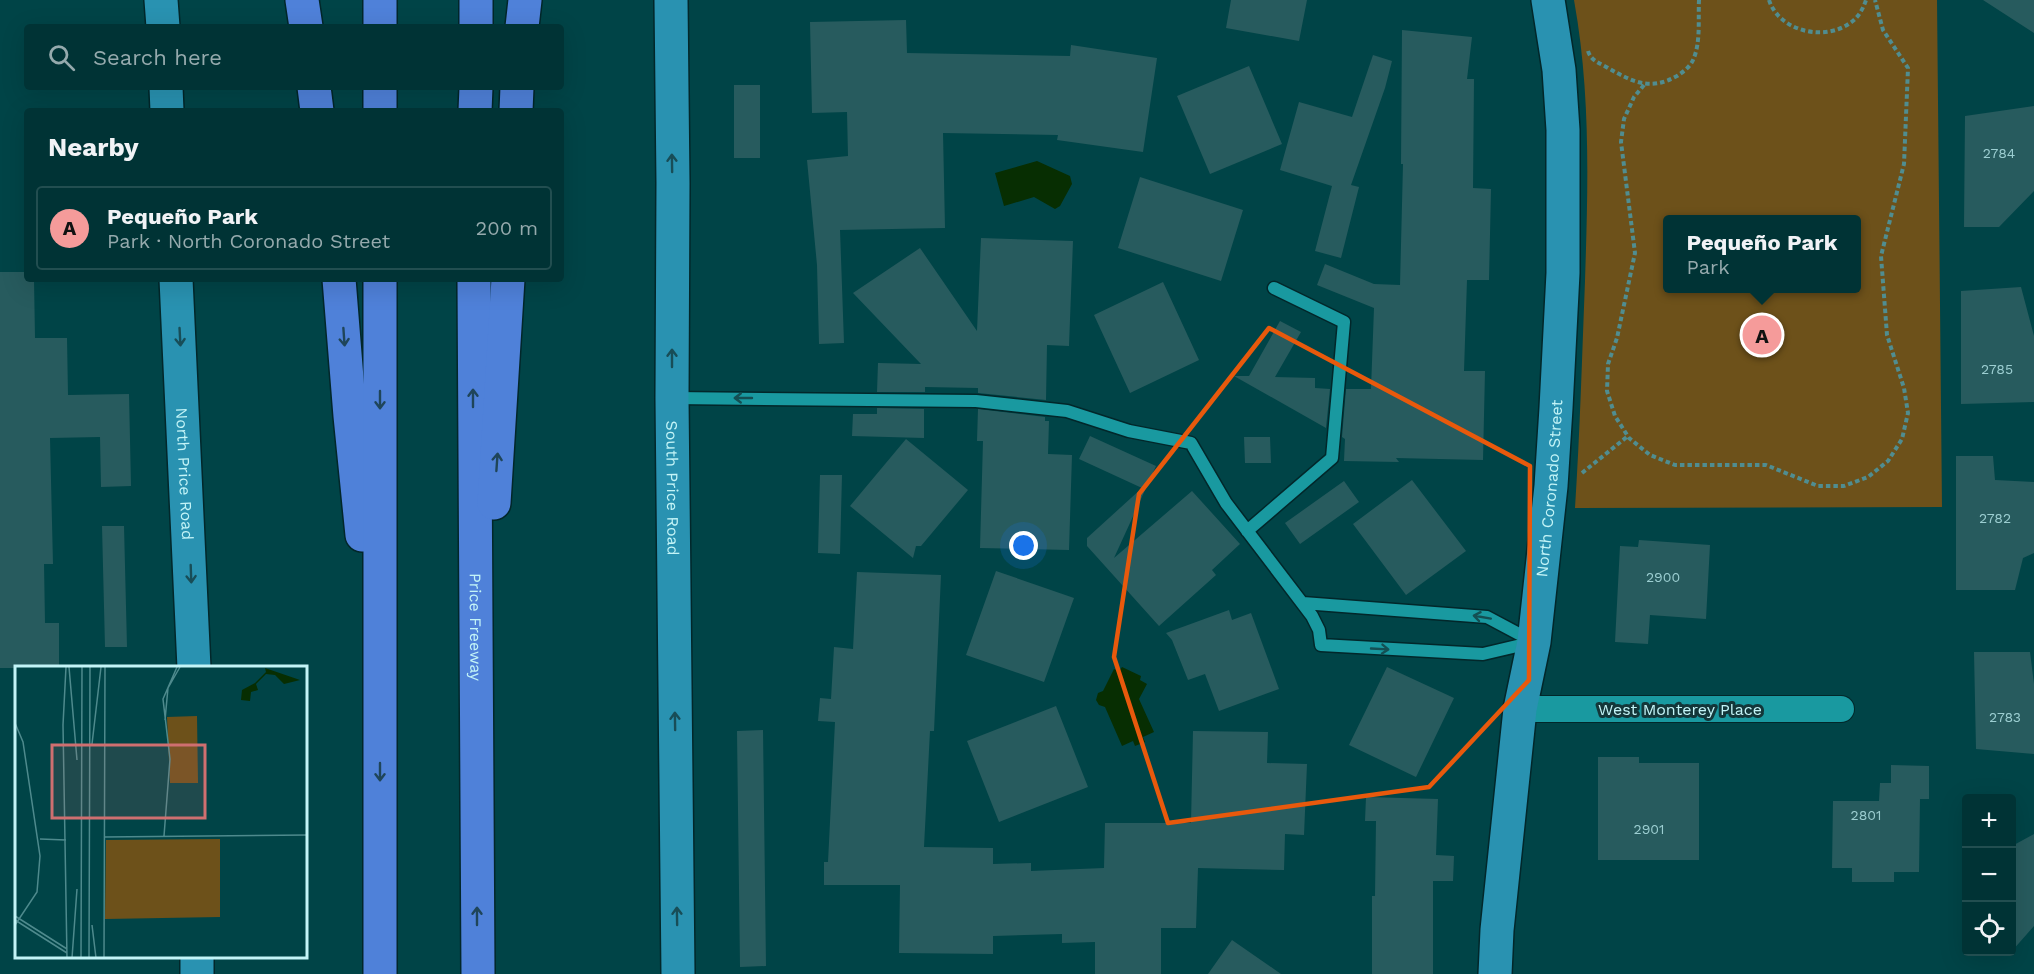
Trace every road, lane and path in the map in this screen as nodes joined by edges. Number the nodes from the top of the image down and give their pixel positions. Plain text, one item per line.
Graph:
1 (161, 0) edge
2 (302, 0) edge
3 (380, 0) edge
4 (476, 0) edge
5 (525, 0) edge
6 (671, 0) edge
7 (1548, 0) edge
8 (1699, 0) edge
9 (1769, 0) edge
10 (1866, 0) edge
11 (1875, 0) edge
12 (163, 24) edge
13 (306, 24) edge
14 (380, 24) edge
15 (476, 24) edge
16 (522, 24) edge
17 (1587, 48) dead end
18 (1644, 85) junction
19 (166, 90) edge
20 (314, 90) edge
21 (380, 90) edge
22 (476, 90) edge
23 (517, 90) edge
24 (167, 108) edge
25 (317, 108) edge
26 (380, 108) edge
27 (475, 108) edge
28 (516, 108) edge
29 (176, 282) edge
30 (339, 282) edge
31 (380, 282) edge
32 (474, 282) edge
33 (508, 282) edge
34 (1274, 288) dead end
35 (672, 398) junction
36 (1628, 436) junction
37 (1550, 500) junction
38 (1247, 531) junction
39 (1303, 603) junction
40 (1534, 642) junction
41 (195, 666) edge
42 (1520, 709) junction
43 (1841, 709) dead end
44 (380, 713) junction
45 (477, 772) junction
46 (380, 974) edge
47 (478, 974) edge
48 (678, 974) edge
49 (1495, 974) edge

1 - 12 main road
2 - 13 highway
3 - 14 highway
4 - 15 highway
5 - 16 highway
35 -> 6 main road, South Price Road
7 - 37 main road, North Coronado Street
8 - 18 path
9 - 10 path
11 - 36 path
17 - 18 path
18 - 36 path
19 - 24 main road
20 - 25 highway
21 - 26 highway
22 - 27 highway
23 - 28 highway
29 -> 41 main road, North Price Road
30 -> 44 highway
31 -> 44 highway
45 -> 32 highway, Price Freeway
45 -> 33 highway
34 - 38 lane
38 -> 35 lane
48 -> 35 main road, South Price Road
36 - 37 path
37 - 40 main road, North Coronado Street
38 - 39 lane
40 -> 39 lane
39 -> 40 lane
40 - 42 main road, North Coronado Street
42 - 43 street, West Monterey Place
42 - 49 main road, North Coronado Street
44 -> 46 highway
47 -> 45 highway, Price Freeway

